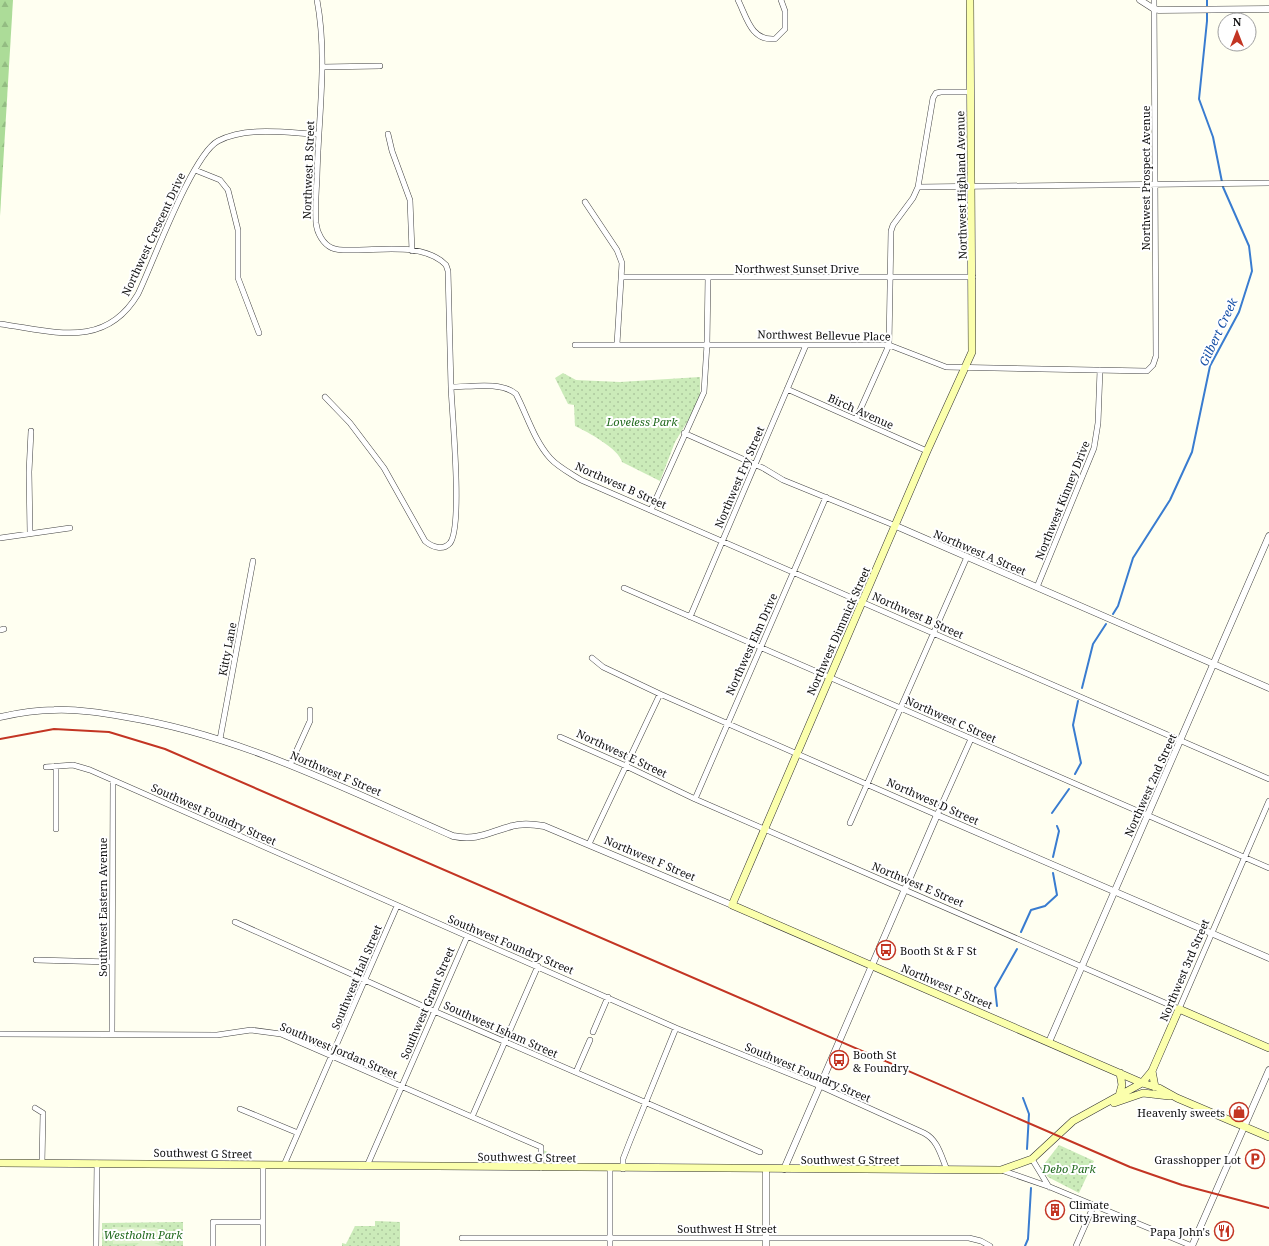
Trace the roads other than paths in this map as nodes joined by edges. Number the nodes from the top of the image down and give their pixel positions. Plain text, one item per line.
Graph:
1 (317, 0) edge
2 (738, 0) edge
3 (781, 0) edge
4 (970, 0) edge
5 (1140, 0) edge
6 (1154, 0) edge
7 (1154, 9) junction
8 (1269, 9) edge
9 (380, 66) dead end
10 (322, 67) junction
11 (971, 92) junction
12 (318, 134) junction
13 (388, 134) dead end
14 (196, 170) junction
15 (1269, 183) edge
16 (1156, 185) junction
17 (918, 187) junction
18 (972, 187) junction
19 (585, 202) dead end
20 (412, 251) junction
21 (622, 277) junction
22 (708, 277) junction
23 (973, 277) junction
24 (890, 278) junction
25 (0, 324) edge
26 (259, 333) dead end
27 (617, 344) junction
28 (707, 344) junction
29 (575, 345) dead end
30 (806, 345) junction
31 (889, 345) junction
32 (1156, 356) joint
33 (964, 367) junction
34 (1100, 370) junction
35 (451, 387) junction
36 (787, 389) junction
37 (325, 397) dead end
38 (856, 419) junction
39 (30, 431) dead end
40 (684, 433) junction
41 (927, 451) junction
42 (756, 465) junction
43 (826, 497) junction
44 (651, 510) junction
45 (896, 526) junction
46 (70, 528) dead end
47 (30, 534) junction
48 (1269, 536) edge
49 (0, 538) edge
50 (723, 541) junction
51 (967, 557) junction
52 (253, 561) dead end
53 (794, 572) junction
54 (624, 588) dead end
55 (1037, 588) junction
56 (863, 601) junction
57 (690, 617) junction
58 (933, 633) junction
59 (761, 648) junction
60 (592, 658) dead end
61 (1214, 664) junction
62 (830, 678) junction
63 (1269, 688) edge
64 (660, 694) junction
65 (900, 708) junction
66 (310, 710) dead end
67 (0, 717) edge
68 (728, 723) junction
69 (560, 737) dead end
70 (971, 739) junction
71 (220, 740) junction
72 (1181, 740) junction
73 (796, 753) junction
74 (290, 765) junction
75 (56, 766) junction
76 (626, 766) junction
77 (46, 767) dead end
78 (1269, 779) edge
79 (113, 781) junction
80 (868, 784) junction
81 (695, 799) junction
82 (1269, 801) edge
83 (938, 815) junction
84 (1148, 815) junction
85 (850, 823) dead end
86 (56, 829) dead end
87 (765, 830) junction
88 (589, 844) junction
89 (1244, 858) junction
90 (1269, 868) edge
91 (905, 890) junction
92 (1115, 891) junction
93 (732, 904) junction
94 (397, 906) junction
95 (235, 922) dead end
96 (1211, 933) junction
97 (467, 937) junction
98 (1269, 958) edge
99 (36, 960) dead end
100 (111, 962) junction
101 (538, 966) junction
102 (872, 966) junction
103 (1082, 967) junction
104 (366, 980) junction
105 (608, 997) junction
106 (1179, 1009) junction
107 (436, 1011) junction
108 (676, 1028) junction
109 (593, 1032) dead end
110 (0, 1034) edge
111 (112, 1034) junction
112 (590, 1040) dead end
113 (504, 1041) junction
114 (1049, 1042) junction
115 (1269, 1048) edge
116 (332, 1056) junction
117 (1269, 1070) edge
118 (1152, 1071) junction
119 (576, 1072) junction
120 (1120, 1073) junction
121 (1142, 1083) junction
122 (820, 1086) junction
123 (1155, 1086) junction
124 (402, 1087) junction
125 (1119, 1096) junction
126 (1177, 1098) junction
127 (645, 1103) junction
128 (34, 1108) dead end
129 (240, 1109) dead end
130 (1082, 1115) junction
131 (472, 1117) junction
132 (1244, 1127) junction
133 (298, 1133) junction
134 (1269, 1137) edge
135 (760, 1152) dead end
136 (1032, 1159) junction
137 (0, 1163) edge
138 (42, 1163) junction
139 (97, 1163) junction
140 (263, 1165) junction
141 (284, 1165) junction
142 (367, 1166) junction
143 (541, 1168) junction
144 (610, 1169) junction
145 (623, 1169) junction
146 (766, 1169) junction
147 (784, 1169) junction
148 (947, 1170) junction
149 (1001, 1170) junction
150 (1050, 1187) junction
151 (1094, 1205) junction
152 (263, 1222) junction
153 (462, 1238) dead end
154 (610, 1238) junction
155 (766, 1238) junction
156 (96, 1246) edge
157 (213, 1246) edge
158 (263, 1246) edge
159 (610, 1246) edge
160 (766, 1246) edge
161 (990, 1246) edge
162 (1076, 1246) edge
163 (1192, 1246) edge

1 - 10 street, Northwest B Street
2 - 3 street
4 - 11 main road, Northwest Highland Avenue
5 - 7 street
6 - 7 street, Northwest Prospect Avenue
7 - 8 street
7 - 16 street, Northwest Prospect Avenue
9 - 10 street
10 - 12 street, Northwest B Street
11 - 17 street
11 - 18 main road, Northwest Highland Avenue
12 - 14 street, Northwest Crescent Drive
12 - 20 street, Northwest B Street
13 - 20 street
14 - 25 street, Northwest Crescent Drive
14 - 26 street
15 - 16 street
16 - 18 street
16 - 32 street, Northwest Prospect Avenue
17 - 18 street
17 - 24 street
18 - 23 main road, Northwest Highland Avenue
19 - 21 street
20 - 35 street, Northwest B Street
21 - 22 street, Northwest Sunset Drive
21 - 27 street
22 - 24 street, Northwest Sunset Drive
22 - 28 street
23 - 24 street, Northwest Sunset Drive
23 - 33 main road, Northwest Highland Avenue
24 - 31 street
27 - 28 street, Northwest Bellevue Place
27 - 29 street, Northwest Bellevue Place
28 - 30 street, Northwest Bellevue Place
28 - 40 street
30 - 31 street, Northwest Bellevue Place
30 - 36 street, Northwest Fry Street
31 - 33 street, Northwest Bellevue Place
31 - 38 street
32 - 34 street, Northwest Bellevue Place
33 - 34 street, Northwest Bellevue Place
33 - 41 main road, Northwest Dimmick Street
34 - 55 street, Northwest Kinney Drive
35 - 37 street
35 - 44 street, Northwest B Street
36 - 38 street, Birch Avenue
36 - 42 street, Northwest Fry Street
38 - 41 street, Birch Avenue
39 - 47 street
40 - 42 street, Northwest A Street
40 - 44 street
41 - 45 main road, Northwest Dimmick Street
42 - 43 street, Northwest A Street
42 - 50 street, Northwest Fry Street
43 - 45 street, Northwest A Street
43 - 53 street, Northwest Elm Drive
44 - 50 street, Northwest B Street
45 - 51 street, Northwest A Street
45 - 56 main road, Northwest Dimmick Street
46 - 47 street
47 - 49 street
48 - 61 street, Northwest 2nd Street
50 - 53 street, Northwest B Street
50 - 57 street, Northwest Fry Street
51 - 55 street, Northwest A Street
51 - 58 street
52 - 71 street, Kitty Lane
53 - 56 street, Northwest B Street
53 - 59 street, Northwest Elm Drive
54 - 57 street, Northwest C Street
55 - 61 street, Northwest A Street
56 - 58 street, Northwest B Street
56 - 62 main road, Northwest Dimmick Street
57 - 59 street, Northwest C Street
58 - 65 street
58 - 72 street, Northwest B Street
59 - 62 street, Northwest C Street
59 - 68 street, Northwest Elm Drive
60 - 64 street, Northwest D Street
61 - 63 street, Northwest A Street
61 - 72 street, Northwest 2nd Street
62 - 65 street, Northwest C Street
62 - 73 main road, Northwest Dimmick Street
64 - 68 street, Northwest D Street
64 - 76 street
65 - 70 street, Northwest C Street
65 - 80 street
66 - 74 street
67 - 71 street, Northwest F Street
68 - 73 street, Northwest D Street
68 - 81 street, Northwest Elm Drive
69 - 76 street, Northwest E Street
70 - 83 street
70 - 84 street, Northwest C Street
71 - 74 street, Northwest F Street
72 - 78 street, Northwest B Street
72 - 84 street, Northwest 2nd Street
73 - 80 street, Northwest D Street
73 - 87 main road, Northwest Dimmick Street
74 - 88 street, Northwest F Street
75 - 77 street, Southwest Foundry Street
75 - 79 street, Southwest Foundry Street
75 - 86 street
76 - 81 street, Northwest E Street
76 - 88 street
79 - 94 street, Southwest Foundry Street
79 - 100 street, Southwest Eastern Avenue
80 - 83 street, Northwest D Street
80 - 85 street
81 - 87 street, Northwest E Street
82 - 89 street, Northwest 3rd Street
83 - 91 street
83 - 92 street, Northwest D Street
84 - 89 street, Northwest C Street
84 - 92 street, Northwest 2nd Street
87 - 91 street, Northwest E Street
87 - 93 main road, Northwest Dimmick Street
88 - 93 street, Northwest F Street
89 - 90 street, Northwest C Street
89 - 96 street, Northwest 3rd Street
91 - 102 street
91 - 103 street, Northwest E Street
92 - 96 street, Northwest D Street
92 - 103 street, Northwest 2nd Street
93 - 102 main road, Northwest F Street
94 - 97 street, Southwest Foundry Street
94 - 104 street, Southwest Hall Street
95 - 104 street, Southwest Isham Street
96 - 98 street, Northwest D Street
96 - 106 street, Northwest 3rd Street
97 - 101 street, Southwest Foundry Street
97 - 107 street, Southwest Grant Street
99 - 100 street
100 - 111 street, Southwest Eastern Avenue
101 - 105 street, Southwest Foundry Street
101 - 113 street
102 - 114 main road, Northwest F Street
102 - 122 street
103 - 106 street, Northwest E Street
103 - 114 street, Northwest 2nd Street
104 - 107 street, Southwest Isham Street
104 - 116 street, Southwest Hall Street
105 - 108 street, Southwest Foundry Street
105 - 109 street
106 - 115 main road, Northwest E Street
106 - 118 main road, Northwest 3rd Street
107 - 113 street, Southwest Isham Street
107 - 124 street, Southwest Grant Street
108 - 122 street, Southwest Foundry Street
108 - 127 street
110 - 111 street, Southwest Jordan Street
111 - 116 street, Southwest Jordan Street
112 - 119 street
113 - 119 street, Southwest Isham Street
113 - 131 street
114 - 120 main road, Northwest F Street
116 - 124 street, Southwest Jordan Street
116 - 133 street, Southwest Hall Street
117 - 132 street
118 - 121 main road, Northwest 3rd Street
118 - 123 main road
119 - 127 street, Southwest Isham Street
120 - 121 main road, Northwest F Street
120 - 125 main road
121 - 123 main road, Northwest F Street
121 - 125 main road, Northwest 3rd Street
122 - 147 street
122 - 148 street, Southwest Foundry Street
123 - 126 main road, Northwest F Street
124 - 131 street, Southwest Jordan Street
124 - 142 street, Southwest Grant Street
125 - 130 main road, Northwest 3rd Street
126 - 130 main road, Northwest 3rd Street
126 - 132 main road, Northwest F Street
127 - 135 street, Southwest Isham Street
127 - 145 street
128 - 138 street
129 - 133 street
130 - 136 main road, Northwest 3rd Street
131 - 143 street, Southwest Jordan Street
132 - 134 main road, Northwest F Street
132 - 163 street
133 - 141 street, Southwest Hall Street
136 - 149 main road, Northwest 3rd Street
136 - 150 street
137 - 138 main road, Southwest G Street
138 - 139 main road, Southwest G Street
139 - 140 main road, Southwest G Street
139 - 156 street
140 - 141 main road, Southwest G Street
140 - 152 street
141 - 142 main road, Southwest G Street
142 - 143 main road, Southwest G Street
143 - 144 main road, Southwest G Street
144 - 145 main road, Southwest G Street
144 - 154 street
145 - 146 main road, Southwest G Street
146 - 147 main road, Southwest G Street
146 - 155 street
147 - 148 main road, Southwest G Street
148 - 149 main road, Southwest G Street
149 - 150 street, Southwest G Street
150 - 151 street, Southwest G Street
151 - 162 street
151 - 163 street, Southwest G Street
152 - 157 street
152 - 158 street
153 - 154 street, Southwest H Street
154 - 155 street, Southwest H Street
154 - 159 street
155 - 160 street
155 - 161 street, Southwest H Street

